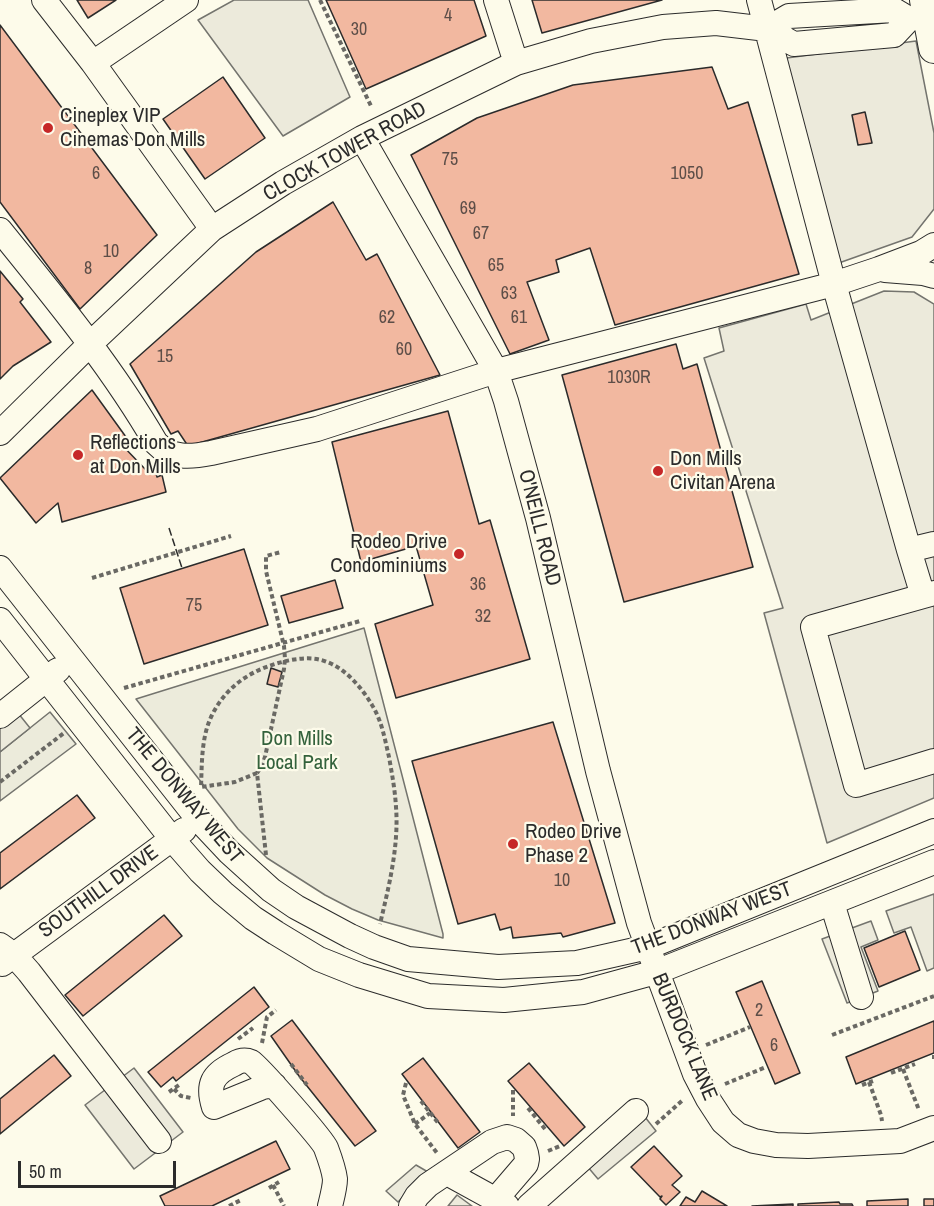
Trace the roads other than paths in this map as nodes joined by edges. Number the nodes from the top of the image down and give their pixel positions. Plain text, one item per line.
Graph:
1 (44, 0) edge
2 (186, 0) edge
3 (496, 0) edge
4 (759, 0) edge
5 (924, 13) edge
6 (767, 30) junction
7 (934, 48) edge
8 (93, 63) junction
9 (516, 63) junction
10 (362, 138) junction
11 (212, 229) junction
12 (0, 230) edge
13 (934, 245) edge
14 (879, 269) junction
15 (934, 276) edge
16 (834, 284) junction
17 (90, 344) junction
18 (496, 371) junction
19 (0, 433) edge
20 (934, 544) edge
21 (909, 550) junction
22 (0, 568) edge
23 (928, 594) edge
24 (0, 620) edge
25 (72, 659) junction
26 (47, 679) junction
27 (0, 716) edge
28 (934, 760) edge
29 (198, 819) junction
30 (934, 831) edge
31 (172, 838) junction
32 (934, 862) edge
33 (831, 903) junction
34 (648, 947) junction
35 (5, 955) edge
36 (656, 972) junction
37 (861, 997) dead end
38 (266, 1077) road end
39 (645, 1118) road end
40 (930, 1130) edge
41 (159, 1142) dead end
42 (449, 1172) junction
43 (502, 1202) edge
44 (330, 1206) edge
45 (411, 1206) edge
46 (529, 1206) edge

1 - 8 street
2 - 8 street
3 - 9 street
4 - 6 street
5 - 6 street, CLOCK TOWER ROAD
5 - 7 main road
6 - 9 street, CLOCK TOWER ROAD
6 - 16 street
8 - 11 street
9 - 10 street, CLOCK TOWER ROAD
10 - 11 street, CLOCK TOWER ROAD
10 - 18 street, O'NEILL ROAD
11 - 17 street, CLOCK TOWER ROAD
12 - 17 street
13 - 14 street
14 - 15 street
14 - 16 street
16 - 18 street
16 - 21 street
17 - 18 street
17 - 19 street, CLOCK TOWER ROAD
18 - 34 street, O'NEILL ROAD
20 - 21 street
21 - 23 street
22 - 25 street, THE DONWAY WEST
23 - 28 street
24 - 26 street, THE DONWAY WEST
25 - 26 street
25 - 29 street, THE DONWAY WEST
26 - 27 street
26 - 31 street, THE DONWAY WEST
29 - 31 street, SOUTHILL DRIVE
29 - 34 street, THE DONWAY WEST
30 - 34 street, THE DONWAY WEST
31 - 35 street, SOUTHILL DRIVE
31 - 36 street, THE DONWAY WEST
32 - 33 street, THE DONWAY WEST
33 - 36 street, THE DONWAY WEST
33 - 37 street
34 - 36 street, BURDOCK LANE
35 - 41 street
36 - 40 street, BURDOCK LANE
38 - 44 street
39 - 46 street
42 - 43 street
42 - 43 street
42 - 45 street

